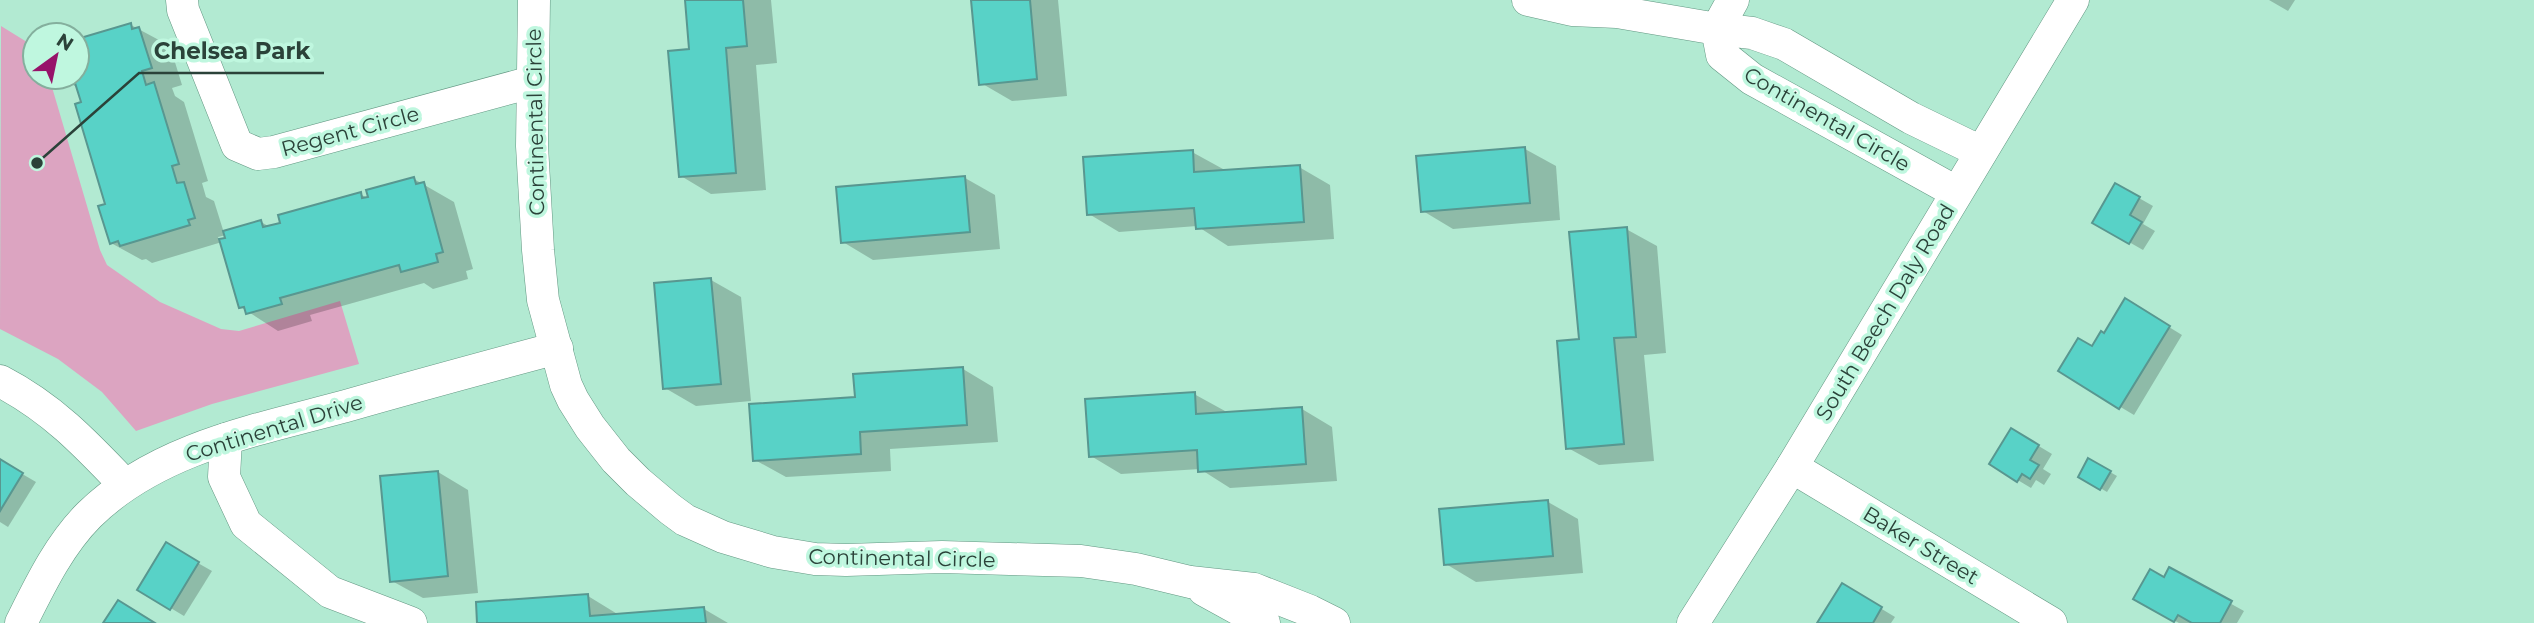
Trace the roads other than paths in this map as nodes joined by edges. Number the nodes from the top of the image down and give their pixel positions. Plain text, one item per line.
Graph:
1 (182, 0) edge
2 (534, 0) edge
3 (1528, 0) edge
4 (1733, 0) edge
5 (2073, 0) edge
6 (1717, 29) junction
7 (532, 82) junction
8 (1981, 152) junction
9 (1956, 192) junction
10 (557, 348) junction
11 (0, 381) edge
12 (226, 439) junction
13 (1792, 467) junction
14 (125, 485) junction
15 (1191, 582) junction
16 (22, 623) edge
17 (411, 623) edge
18 (1264, 623) edge
19 (1334, 623) edge
20 (1693, 623) edge
21 (2051, 623) edge

1 - 7 street, Regent Circle
2 - 7 street, Continental Circle
3 - 6 street, Continental Circle
4 - 6 street
5 - 8 street, South Beech Daly Road
6 - 8 street, Continental Circle
6 - 9 street, Continental Circle
7 - 10 street, Continental Circle
8 - 9 street, South Beech Daly Road
9 - 13 street, South Beech Daly Road
10 - 12 street, Continental Drive
10 - 15 street, Continental Circle
11 - 14 street
12 - 14 street, Continental Drive
12 - 17 street
13 - 20 street, South Beech Daly Road
13 - 21 street, Baker Street
14 - 16 street, Continental Drive
15 - 18 street, Continental Circle
15 - 19 street, Continental Circle

